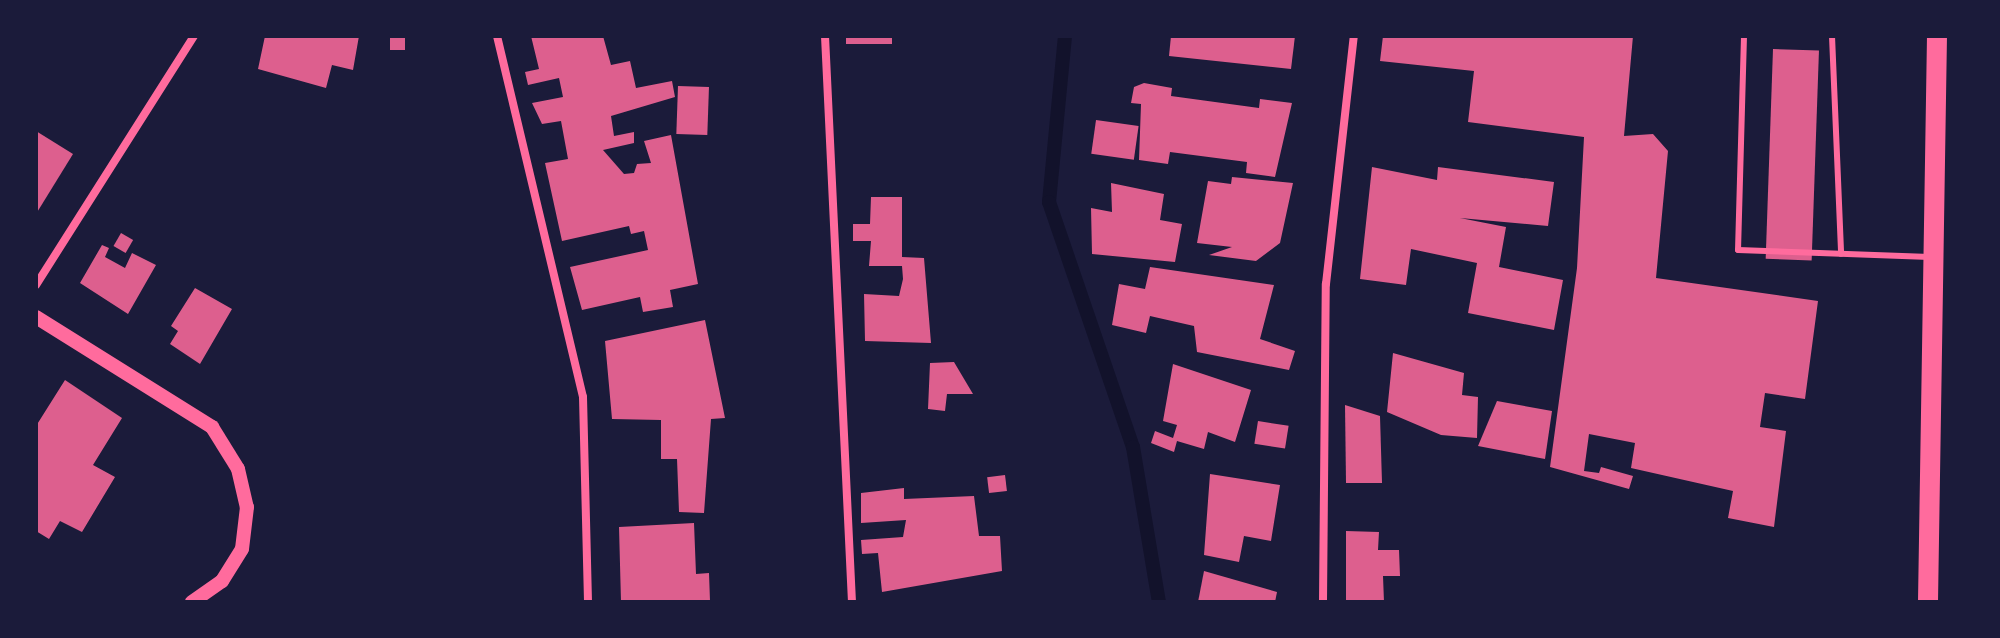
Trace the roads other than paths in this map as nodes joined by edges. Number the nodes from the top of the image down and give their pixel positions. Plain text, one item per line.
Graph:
1 (194, 36) edge
2 (497, 36) edge
3 (825, 36) edge
4 (1354, 36) edge
5 (1744, 36) edge
6 (1832, 36) edge
7 (1937, 36) edge
8 (1841, 254) junction
9 (1934, 257) junction
10 (36, 285) edge
11 (36, 317) edge
12 (192, 602) edge
13 (588, 602) edge
14 (852, 602) edge
15 (1323, 602) edge
16 (1928, 602) edge

1 - 10 street
2 - 13 street
3 - 14 street
4 - 15 street
5 - 8 lane
6 - 8 lane
7 - 9 main road
8 - 9 lane
9 - 16 main road
11 - 12 street

